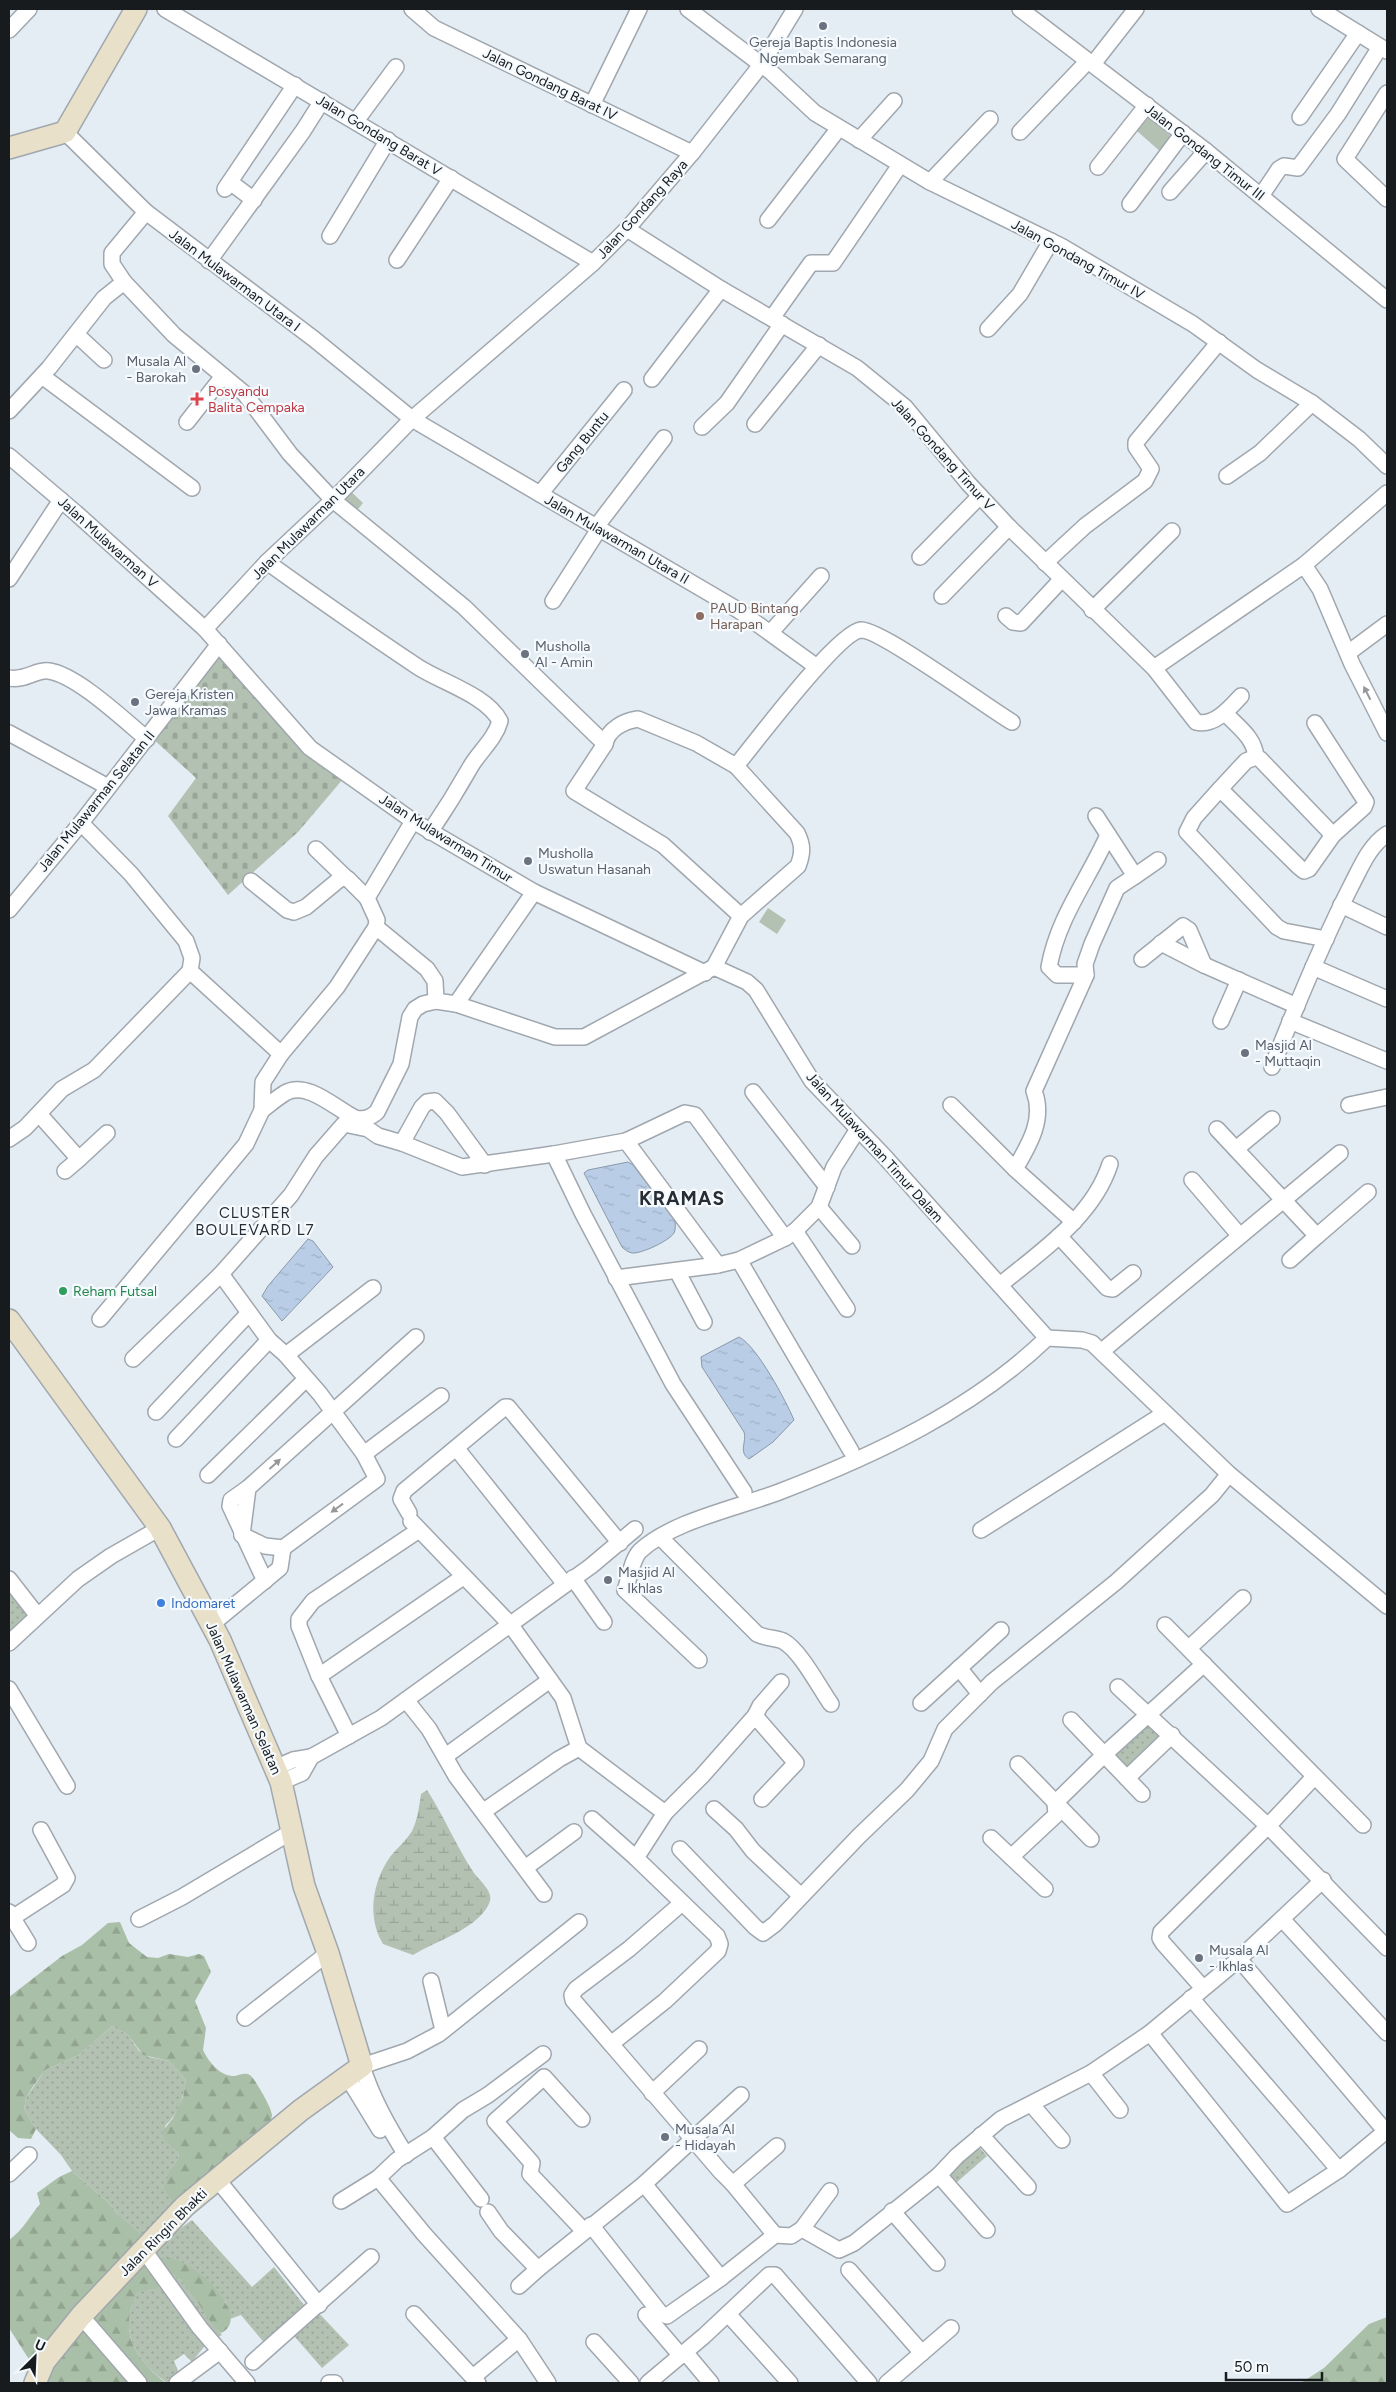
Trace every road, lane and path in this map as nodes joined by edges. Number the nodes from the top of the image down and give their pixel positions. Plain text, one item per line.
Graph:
1 (28, 9) edge
2 (165, 9) edge
3 (412, 9) edge
4 (639, 9) edge
5 (688, 9) edge
6 (795, 9) edge
7 (1020, 9) edge
8 (1136, 9) edge
9 (1319, 9) edge
10 (131, 11) edge
11 (9, 30) edge
12 (1358, 33) junction
13 (1384, 49) edge
14 (1090, 62) junction
15 (761, 65) junction
16 (396, 67) dead end
17 (295, 85) junction
18 (1387, 93) edge
19 (894, 100) dead end
20 (322, 101) junction
21 (592, 105) junction
22 (1147, 105) junction
23 (1300, 117) dead end
24 (990, 119) dead end
25 (356, 121) junction
26 (839, 128) junction
27 (66, 132) junction
28 (1020, 132) dead end
29 (1183, 133) junction
30 (388, 140) junction
31 (859, 140) junction
32 (9, 148) edge
33 (1206, 151) junction
34 (692, 153) junction
35 (900, 165) junction
36 (1098, 167) dead end
37 (451, 178) junction
38 (930, 182) junction
39 (1170, 192) dead end
40 (1386, 194) edge
41 (1261, 196) junction
42 (254, 200) junction
43 (1130, 204) dead end
44 (146, 212) junction
45 (768, 220) dead end
46 (627, 230) junction
47 (330, 236) dead end
48 (1051, 241) junction
49 (397, 260) dead end
50 (209, 261) junction
51 (593, 263) junction
52 (124, 282) junction
53 (721, 289) junction
54 (1387, 300) edge
55 (777, 321) junction
56 (988, 329) dead end
57 (76, 334) junction
58 (1218, 342) junction
59 (819, 345) junction
60 (104, 360) dead end
61 (42, 376) junction
62 (223, 376) junction
63 (652, 379) dead end
64 (624, 390) dead end
65 (1312, 403) junction
66 (9, 411) edge
67 (412, 419) junction
68 (187, 422) dead end
69 (755, 424) dead end
70 (702, 427) dead end
71 (664, 438) dead end
72 (9, 456) edge
73 (1387, 466) edge
74 (1227, 476) dead end
75 (192, 488) dead end
76 (1387, 493) edge
77 (540, 494) junction
78 (980, 496) junction
79 (62, 500) junction
80 (333, 500) junction
81 (1009, 527) junction
82 (597, 528) junction
83 (1172, 531) dead end
84 (920, 557) dead end
85 (267, 562) junction
86 (1045, 563) junction
87 (1304, 566) junction
88 (821, 576) dead end
89 (9, 579) edge
90 (1061, 580) junction
91 (942, 596) dead end
92 (553, 601) dead end
93 (1092, 610) junction
94 (1006, 616) dead end
95 (1387, 624) edge
96 (205, 629) junction
97 (771, 632) junction
98 (218, 644) junction
99 (1348, 653) junction
100 (817, 667) junction
101 (1154, 668) junction
102 (9, 678) edge
103 (1241, 696) dead end
104 (1224, 713) junction
105 (1012, 722) dead end
106 (1315, 723) dead end
107 (9, 733) edge
108 (1387, 733) edge
109 (147, 739) junction
110 (605, 744) junction
111 (1256, 757) junction
112 (736, 766) junction
113 (108, 786) junction
114 (1220, 789) junction
115 (1096, 816) dead end
116 (412, 821) junction
117 (81, 823) junction
118 (430, 832) junction
119 (1108, 835) junction
120 (1334, 835) junction
121 (1384, 840) edge
122 (316, 849) dead end
123 (1158, 860) dead end
124 (1135, 876) junction
125 (346, 878) junction
126 (251, 881) dead end
127 (534, 892) junction
128 (367, 898) junction
129 (1342, 905) junction
130 (9, 910) edge
131 (741, 916) junction
132 (376, 924) junction
133 (1387, 927) edge
134 (1326, 939) junction
135 (1161, 943) junction
136 (1142, 959) dead end
137 (1204, 965) junction
138 (1313, 967) junction
139 (709, 970) junction
140 (190, 971) junction
141 (1086, 975) junction
142 (1239, 980) junction
143 (1387, 999) edge
144 (436, 1001) junction
145 (456, 1004) junction
146 (1297, 1006) junction
147 (1221, 1021) dead end
148 (1290, 1021) junction
149 (282, 1054) junction
150 (1387, 1061) edge
151 (1272, 1067) dead end
152 (753, 1092) dead end
153 (1387, 1097) edge
154 (951, 1104) dead end
155 (1348, 1105) dead end
156 (262, 1110) junction
157 (39, 1114) junction
158 (1272, 1119) dead end
159 (1217, 1128) dead end
160 (861, 1132) junction
161 (107, 1133) dead end
162 (9, 1139) edge
163 (626, 1141) junction
164 (402, 1143) junction
165 (1236, 1149) junction
166 (1340, 1153) dead end
167 (554, 1154) junction
168 (79, 1159) junction
169 (1110, 1164) dead end
170 (485, 1165) junction
171 (1014, 1169) junction
172 (65, 1171) dead end
173 (1192, 1180) dead end
174 (827, 1187) junction
175 (1368, 1192) dead end
176 (1284, 1200) junction
177 (819, 1207) junction
178 (1074, 1222) junction
179 (790, 1234) junction
180 (1059, 1236) junction
181 (1240, 1236) junction
182 (1317, 1236) junction
183 (852, 1246) dead end
184 (739, 1260) junction
185 (1290, 1260) dead end
186 (718, 1265) junction
187 (677, 1272) junction
188 (221, 1274) junction
189 (1133, 1274) dead end
190 (616, 1278) junction
191 (1000, 1285) junction
192 (373, 1288) dead end
193 (847, 1309) dead end
194 (249, 1313) junction
195 (100, 1319) dead end
196 (9, 1320) edge
197 (704, 1322) dead end
198 (416, 1337) dead end
199 (1047, 1338) junction
200 (269, 1340) junction
201 (1102, 1351) junction
202 (286, 1355) junction
203 (133, 1359) dead end
204 (306, 1380) junction
205 (441, 1396) dead end
206 (332, 1411) junction
207 (156, 1412) dead end
208 (1165, 1413) junction
209 (176, 1439) dead end
210 (457, 1449) junction
211 (851, 1451) dead end
212 (364, 1454) junction
213 (1229, 1474) junction
214 (208, 1475) dead end
215 (744, 1492) dead end
216 (413, 1521) junction
217 (160, 1528) junction
218 (635, 1529) dead end
219 (981, 1530) dead end
220 (242, 1535) junction
221 (661, 1538) junction
222 (620, 1542) junction
223 (284, 1548) junction
224 (463, 1577) junction
225 (9, 1579) edge
226 (265, 1581) junction
227 (569, 1581) junction
228 (1243, 1598) dead end
229 (1387, 1606) edge
230 (37, 1615) junction
231 (604, 1622) dead end
232 (212, 1624) junction
233 (510, 1624) junction
234 (1165, 1625) dead end
235 (1001, 1630) dead end
236 (9, 1643) edge
237 (1189, 1648) junction
238 (699, 1660) dead end
239 (1204, 1664) junction
240 (959, 1668) junction
241 (319, 1676) junction
242 (550, 1680) junction
243 (781, 1682) dead end
244 (1118, 1687) dead end
245 (9, 1689) edge
246 (980, 1694) junction
247 (406, 1700) junction
248 (921, 1703) dead end
249 (830, 1704) dead end
250 (1149, 1714) junction
251 (755, 1716) junction
252 (1071, 1720) dead end
253 (1172, 1735) junction
254 (349, 1736) junction
255 (578, 1748) junction
256 (446, 1755) junction
257 (1103, 1755) junction
258 (1018, 1764) dead end
259 (278, 1775) junction
260 (1314, 1777) junction
261 (1127, 1778) junction
262 (67, 1786) dead end
263 (1142, 1794) dead end
264 (762, 1799) dead end
265 (1055, 1803) junction
266 (714, 1809) dead end
267 (484, 1811) junction
268 (664, 1814) junction
269 (592, 1818) dead end
270 (1363, 1825) dead end
271 (1268, 1826) junction
272 (41, 1830) dead end
273 (292, 1832) junction
274 (574, 1832) dead end
275 (991, 1838) dead end
276 (1091, 1839) dead end
277 (680, 1849) dead end
278 (1011, 1857) junction
279 (636, 1858) junction
280 (525, 1868) junction
281 (1323, 1880) junction
282 (1045, 1890) dead end
283 (544, 1894) dead end
284 (801, 1896) junction
285 (682, 1903) junction
286 (10, 1916) edge
287 (139, 1919) dead end
288 (1282, 1919) junction
289 (579, 1922) dead end
290 (1384, 1938) edge
291 (28, 1943) dead end
292 (328, 1954) junction
293 (1239, 1959) junction
294 (431, 1981) dead end
295 (1203, 1988) junction
296 (1191, 1998) junction
297 (245, 2018) dead end
298 (443, 2030) junction
299 (1150, 2033) junction
300 (1387, 2033) edge
301 (610, 2044) junction
302 (699, 2049) dead end
303 (543, 2054) dead end
304 (354, 2071) junction
305 (1091, 2073) junction
306 (652, 2093) junction
307 (741, 2094) dead end
308 (1032, 2105) junction
309 (1120, 2110) dead end
310 (582, 2119) dead end
311 (1386, 2132) edge
312 (982, 2135) junction
313 (433, 2137) junction
314 (694, 2139) junction
315 (1062, 2140) dead end
316 (776, 2146) dead end
317 (29, 2155) dead end
318 (401, 2157) junction
319 (1339, 2170) junction
320 (9, 2174) edge
321 (939, 2175) junction
322 (378, 2178) junction
323 (217, 2179) junction
324 (644, 2184) junction
325 (733, 2184) junction
326 (1028, 2186) dead end
327 (830, 2191) dead end
328 (341, 2201) dead end
329 (892, 2211) junction
330 (588, 2228) junction
331 (802, 2229) junction
332 (988, 2230) dead end
333 (774, 2235) junction
334 (143, 2249) junction
335 (371, 2257) dead end
336 (937, 2263) dead end
337 (538, 2269) junction
338 (849, 2270) dead end
339 (721, 2278) junction
340 (518, 2286) dead end
341 (319, 2304) junction
342 (414, 2314) dead end
343 (728, 2314) junction
344 (646, 2315) dead end
345 (81, 2316) junction
346 (951, 2328) dead end
347 (518, 2339) junction
348 (594, 2342) dead end
349 (220, 2350) junction
350 (922, 2353) junction
351 (682, 2354) junction
352 (253, 2362) dead end
353 (475, 2380) edge
354 (35, 2383) edge
355 (138, 2383) edge
356 (177, 2383) edge
357 (247, 2383) edge
358 (329, 2383) edge
359 (335, 2383) edge
360 (548, 2383) edge
361 (631, 2383) edge
362 (648, 2383) edge
363 (711, 2383) edge
364 (790, 2383) edge
365 (869, 2383) edge
366 (887, 2383) edge

1 - 11 street
2 - 17 street, Jalan Gondang Barat V
3 - 21 street, Jalan Gondang Barat IV
4 - 21 street
5 - 15 street, Jalan Gondang Timur IV
6 - 15 street, Jalan Gondang Raya
7 - 14 street, Jalan Gondang Timur III
8 - 14 street
9 - 12 street
10 - 27 street
12 - 13 street
12 - 23 street
13 - 41 street
14 - 22 street, Jalan Gondang Timur III
14 - 28 street
15 - 26 street, Jalan Gondang Timur IV
15 - 34 street, Jalan Gondang Raya
16 - 25 street
17 - 20 street, Jalan Gondang Barat V
17 - 42 street
18 - 40 street
19 - 31 street
20 - 25 street, Jalan Gondang Barat V
20 - 42 street
21 - 34 street, Jalan Gondang Barat IV
22 - 29 street, Jalan Gondang Timur III
22 - 36 street
24 - 38 street
25 - 30 street, Jalan Gondang Barat V
26 - 31 street, Jalan Gondang Timur IV
26 - 45 street
27 - 32 street
27 - 44 street, Jalan Mulawarman Utara I
29 - 33 street, Jalan Gondang Timur III
29 - 43 street
30 - 37 street, Jalan Gondang Barat V
30 - 47 street
31 - 35 street, Jalan Gondang Timur IV
33 - 39 street
33 - 41 street, Jalan Gondang Timur III
34 - 46 street, Jalan Gondang Raya
35 - 38 street, Jalan Gondang Timur IV
35 - 55 street
37 - 49 street
37 - 51 street, Jalan Gondang Barat V
38 - 48 street, Jalan Gondang Timur IV
41 - 54 street, Jalan Gondang Timur III
42 - 50 street
44 - 50 street, Jalan Mulawarman Utara I
44 - 52 street
46 - 51 street, Jalan Gondang Raya
46 - 53 street, Jalan Gondang Timur V
48 - 56 street
48 - 58 street, Jalan Gondang Timur IV
50 - 67 street, Jalan Mulawarman Utara I
51 - 67 street, Jalan Gondang Raya
52 - 57 street
52 - 62 street
53 - 55 street, Jalan Gondang Timur V
53 - 63 street
55 - 59 street, Jalan Gondang Timur V
55 - 70 street
57 - 60 street
57 - 61 street
58 - 65 street, Jalan Gondang Timur IV
58 - 86 street
59 - 69 street
59 - 78 street, Jalan Gondang Timur V
61 - 66 street
61 - 75 street
62 - 68 street
62 - 80 street
64 - 77 street, Gang Buntu
65 - 73 street, Jalan Gondang Timur IV
65 - 74 street
67 - 77 street, Jalan Mulawarman Utara II
67 - 80 street, Jalan Mulawarman Utara
71 - 82 street
72 - 79 street, Jalan Mulawarman V
76 - 87 street
77 - 82 street, Jalan Mulawarman Utara II
78 - 81 street, Jalan Gondang Timur V
78 - 84 street
79 - 89 street
79 - 96 street, Jalan Mulawarman V
80 - 85 street, Jalan Mulawarman Utara
80 - 110 street
81 - 86 street, Jalan Gondang Timur V
81 - 91 street
82 - 92 street
82 - 97 street, Jalan Mulawarman Utara II
83 - 93 street
85 - 96 street, Jalan Mulawarman Utara
85 - 118 street
86 - 90 street, Jalan Gondang Timur V
87 - 99 street
87 - 101 street
88 - 97 street
90 - 93 street, Jalan Gondang Timur V
90 - 94 street
93 - 101 street, Jalan Gondang Timur V
95 - 99 street
96 - 98 street, Jalan Mulawarman Timur
97 - 100 street, Jalan Mulawarman Utara II
98 - 109 street, Jalan Mulawarman Selatan II
98 - 116 street, Jalan Mulawarman Timur
108 -> 99 street
100 - 105 street
100 - 112 street
101 - 104 street, Jalan Gondang Timur V
102 - 109 street
103 - 104 street
104 - 111 street
106 - 120 street
107 - 113 street
109 - 113 street, Jalan Mulawarman Selatan II
110 - 112 street
110 - 131 street
111 - 114 street
111 - 120 street
112 - 131 street
113 - 117 street, Jalan Mulawarman Selatan II
114 - 120 street
114 - 134 street
115 - 119 street
116 - 118 street, Jalan Mulawarman Timur
116 - 128 street
117 - 130 street, Jalan Mulawarman Selatan II
117 - 140 street
118 - 127 street, Jalan Mulawarman Timur
119 - 124 street
119 - 141 street
121 - 129 street
122 - 125 street
123 - 124 street
124 - 141 street
125 - 126 street
125 - 128 street
127 - 139 street, Jalan Mulawarman Timur
127 - 145 street
128 - 132 street
129 - 133 street
129 - 134 street
131 - 139 street
132 - 144 street
132 - 149 street
134 - 138 street
135 - 136 street
135 - 137 street
135 - 137 street
137 - 142 street
138 - 143 street
138 - 146 street
139 - 145 street
139 - 160 street, Jalan Mulawarman Timur Dalam
140 - 149 street
140 - 157 street
141 - 171 street
142 - 146 street
142 - 147 street
144 - 145 street
144 - 156 street
146 - 148 street
148 - 150 street
148 - 151 street
149 - 156 street
152 - 174 street
153 - 155 street
154 - 171 street
156 - 195 street
157 - 162 street
157 - 168 street
158 - 165 street
159 - 165 street
160 - 174 street
160 - 191 street, Jalan Mulawarman Timur Dalam
161 - 168 street
163 - 167 street
163 - 179 street
163 - 186 street
164 - 170 street
164 - 170 street
164 - 188 street
165 - 176 street
166 - 176 street
167 - 170 street
167 - 190 street
168 - 172 street
169 - 178 street
171 - 178 street
173 - 181 street
174 - 177 street
175 - 182 street
176 - 181 street
176 - 182 street
177 - 179 street
177 - 183 street
178 - 180 street
179 - 184 street
179 - 193 street
180 - 189 street
180 - 191 street
181 - 201 street
182 - 185 street
184 - 186 street
184 - 211 street
186 - 187 street
187 - 190 street
187 - 197 street
188 - 194 street
188 - 203 street
190 - 215 street
191 - 199 street, Jalan Mulawarman Timur Dalam
192 - 202 street
194 - 200 street
194 - 207 street
196 - 217 street, Jalan Mulawarman Selatan
198 - 206 street
199 - 201 street
199 - 221 street
200 - 202 street
200 - 209 street
201 - 208 street
202 - 204 street
204 - 206 street
204 - 214 street
205 - 212 street
206 - 212 street
220 -> 206 street
208 - 213 street
208 - 219 street
210 - 216 street
210 - 222 street
210 - 227 street
212 -> 223 street
213 - 229 street
213 - 246 street
216 - 224 street
216 - 241 street
217 - 230 street
217 - 232 street, Jalan Mulawarman Selatan
218 - 222 street
220 - 223 street
220 - 226 street
221 - 238 street
221 - 249 street
222 - 227 street
223 - 226 street
224 - 233 street
224 - 241 street
225 - 230 street
226 - 232 street
227 - 231 street
227 - 233 street
228 - 237 street
230 - 236 street
232 - 259 street, Jalan Mulawarman Selatan
233 - 242 street
233 - 247 street
234 - 237 street
235 - 240 street
237 - 239 street
239 - 250 street
239 - 260 street
240 - 246 street
240 - 248 street
241 - 254 street
242 - 255 street
242 - 256 street
243 - 251 street
244 - 250 street
245 - 262 street
246 - 284 street
247 - 254 street
247 - 256 street
250 - 253 street
250 - 257 street
251 - 264 street
251 - 268 street
252 - 257 street
253 - 261 street
253 - 271 street
254 - 259 street
255 - 267 street
255 - 268 street
256 - 267 street
257 - 261 street
257 - 265 street
258 - 265 street
259 - 273 street, Jalan Mulawarman Selatan
260 - 270 street
260 - 271 street
261 - 263 street
265 - 276 street
265 - 278 street
266 - 284 street
267 - 280 street
268 - 279 street
269 - 279 street
271 - 281 street
271 - 295 street
272 - 286 street
273 - 287 street
273 - 292 street, Jalan Mulawarman Selatan
274 - 280 street
275 - 278 street
277 - 284 street
278 - 282 street
279 - 285 street
280 - 283 street
281 - 288 street
281 - 290 street
285 - 301 street
285 - 301 street
286 - 291 street
288 - 293 street
288 - 300 street
289 - 298 street
292 - 297 street
292 - 304 street, Jalan Mulawarman Selatan
293 - 295 street
293 - 311 street
294 - 298 street
295 - 296 street
296 - 299 street
296 - 319 street
298 - 304 street
299 - 305 street
299 - 319 street
301 - 306 street
302 - 306 street
303 - 313 street
304 - 318 street
304 - 323 street, Jalan Ringin Bhakti
305 - 308 street
305 - 309 street
306 - 314 street
307 - 314 street
308 - 312 street
308 - 315 street
310 - 330 street
311 - 319 street
312 - 321 street
312 - 326 street
313 - 318 street
313 - 337 street
314 - 324 street
314 - 325 street
316 - 325 street
317 - 320 street
318 - 322 street
321 - 329 street
321 - 332 street
322 - 328 street
322 - 347 street
323 - 334 street, Jalan Ringin Bhakti
323 - 341 street
324 - 330 street
324 - 339 street
325 - 333 street
327 - 331 street
329 - 331 street
329 - 336 street
330 - 337 street
330 - 339 street
331 - 333 street
333 - 339 street
334 - 345 street, Jalan Ringin Bhakti
334 - 349 street
335 - 341 street
337 - 340 street
338 - 350 street
341 - 352 street
342 - 353 street
343 - 351 street
343 - 364 street
343 - 365 street
344 - 351 street
345 - 354 street, Jalan Ringin Bhakti
345 - 355 street
346 - 350 street
347 - 353 street
347 - 360 street
348 - 361 street
349 - 356 street
349 - 357 street
350 - 366 street
351 - 362 street
351 - 363 street
358 - 359 street

